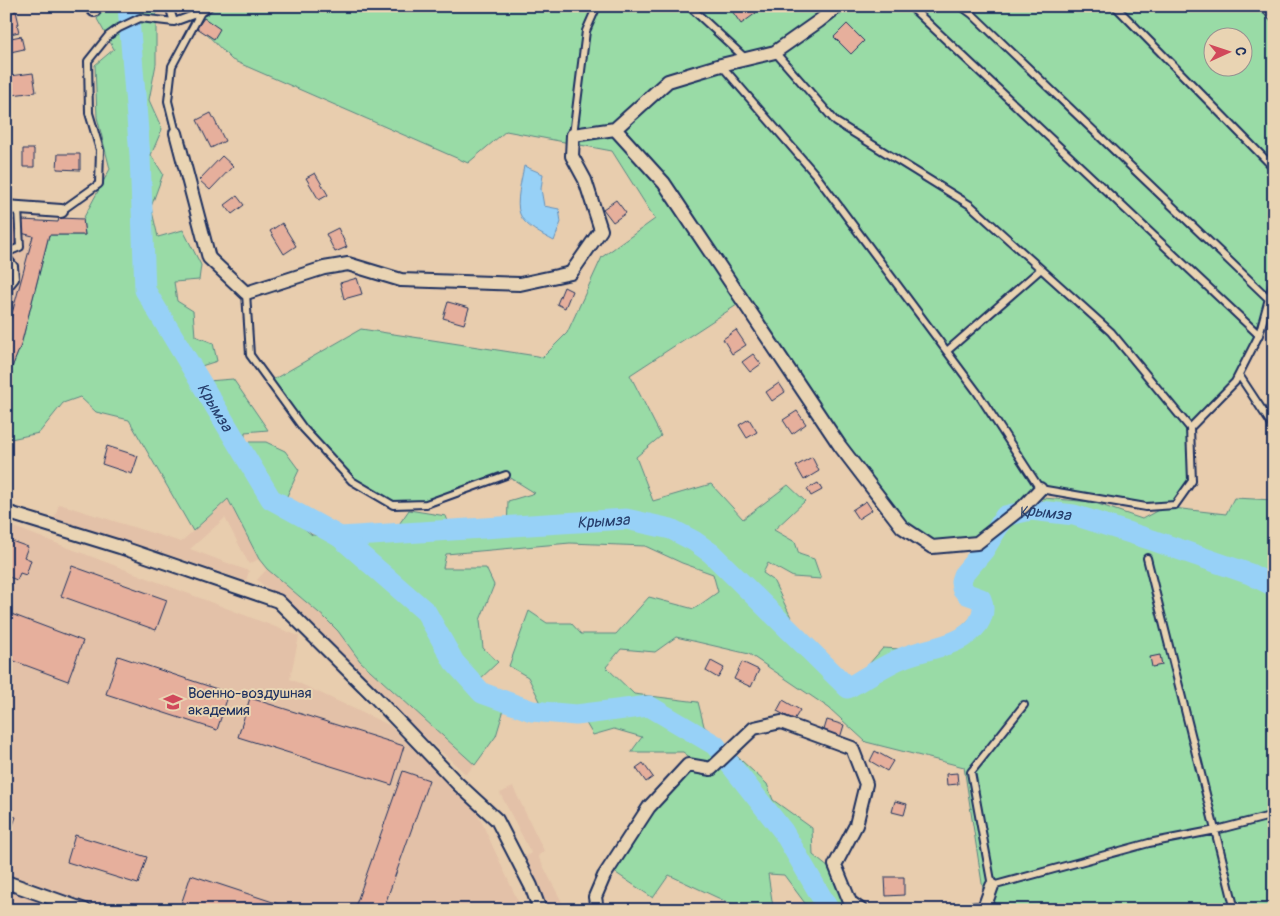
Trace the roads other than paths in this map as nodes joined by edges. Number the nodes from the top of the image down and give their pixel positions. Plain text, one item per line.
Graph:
1 (168, 6) edge
2 (210, 6) edge
3 (596, 6) edge
4 (689, 6) edge
5 (838, 6) edge
6 (910, 6) edge
7 (961, 6) edge
8 (1115, 6) edge
9 (1267, 6) edge
10 (201, 12) junction
11 (1274, 14) edge
12 (174, 22) junction
13 (775, 52) junction
14 (746, 59) junction
15 (721, 65) junction
16 (615, 129) junction
17 (176, 133) joint
18 (573, 135) junction
19 (1274, 168) edge
20 (12, 207) edge
21 (61, 211) joint
22 (6, 255) edge
23 (1042, 269) junction
24 (1274, 280) edge
25 (7, 290) edge
26 (246, 293) junction
27 (1269, 299) junction
28 (6, 312) edge
29 (1259, 336) junction
30 (947, 352) junction
31 (1239, 375) junction
32 (1190, 428) junction
33 (1274, 428) edge
34 (506, 475) dead end
35 (1040, 489) junction
36 (6, 512) edge
37 (1147, 558) dead end
38 (1024, 705) dead end
39 (1274, 815) edge
40 (1216, 830) junction
41 (6, 882) edge
42 (992, 886) junction
43 (85, 910) edge
44 (540, 910) edge
45 (597, 910) edge
46 (861, 910) edge
47 (970, 910) edge
48 (1235, 910) edge

1 - 12 lane
2 - 10 lane
3 - 18 lane
4 - 14 lane
5 - 13 street
6 - 29 lane
7 - 27 lane
8 - 19 lane
9 - 11 street
10 - 12 lane
10 - 17 lane
12 - 21 lane
13 - 14 street
13 - 23 lane
14 - 15 street
15 - 16 street
15 - 30 lane
16 - 18 street
16 - 35 street
17 - 26 street
18 - 26 street
20 - 21 street
20 - 22 lane
22 - 25 lane
23 - 30 lane
23 - 32 lane
24 - 27 lane
25 - 28 lane
26 - 34 lane
27 - 29 lane
29 - 31 lane
30 - 35 lane
31 - 32 lane
31 - 33 lane
32 - 35 lane
36 - 44 street
37 - 40 lane
38 - 42 lane
39 - 40 lane
40 - 42 lane
40 - 48 lane
41 - 43 street
42 - 47 street
45 - 46 street

